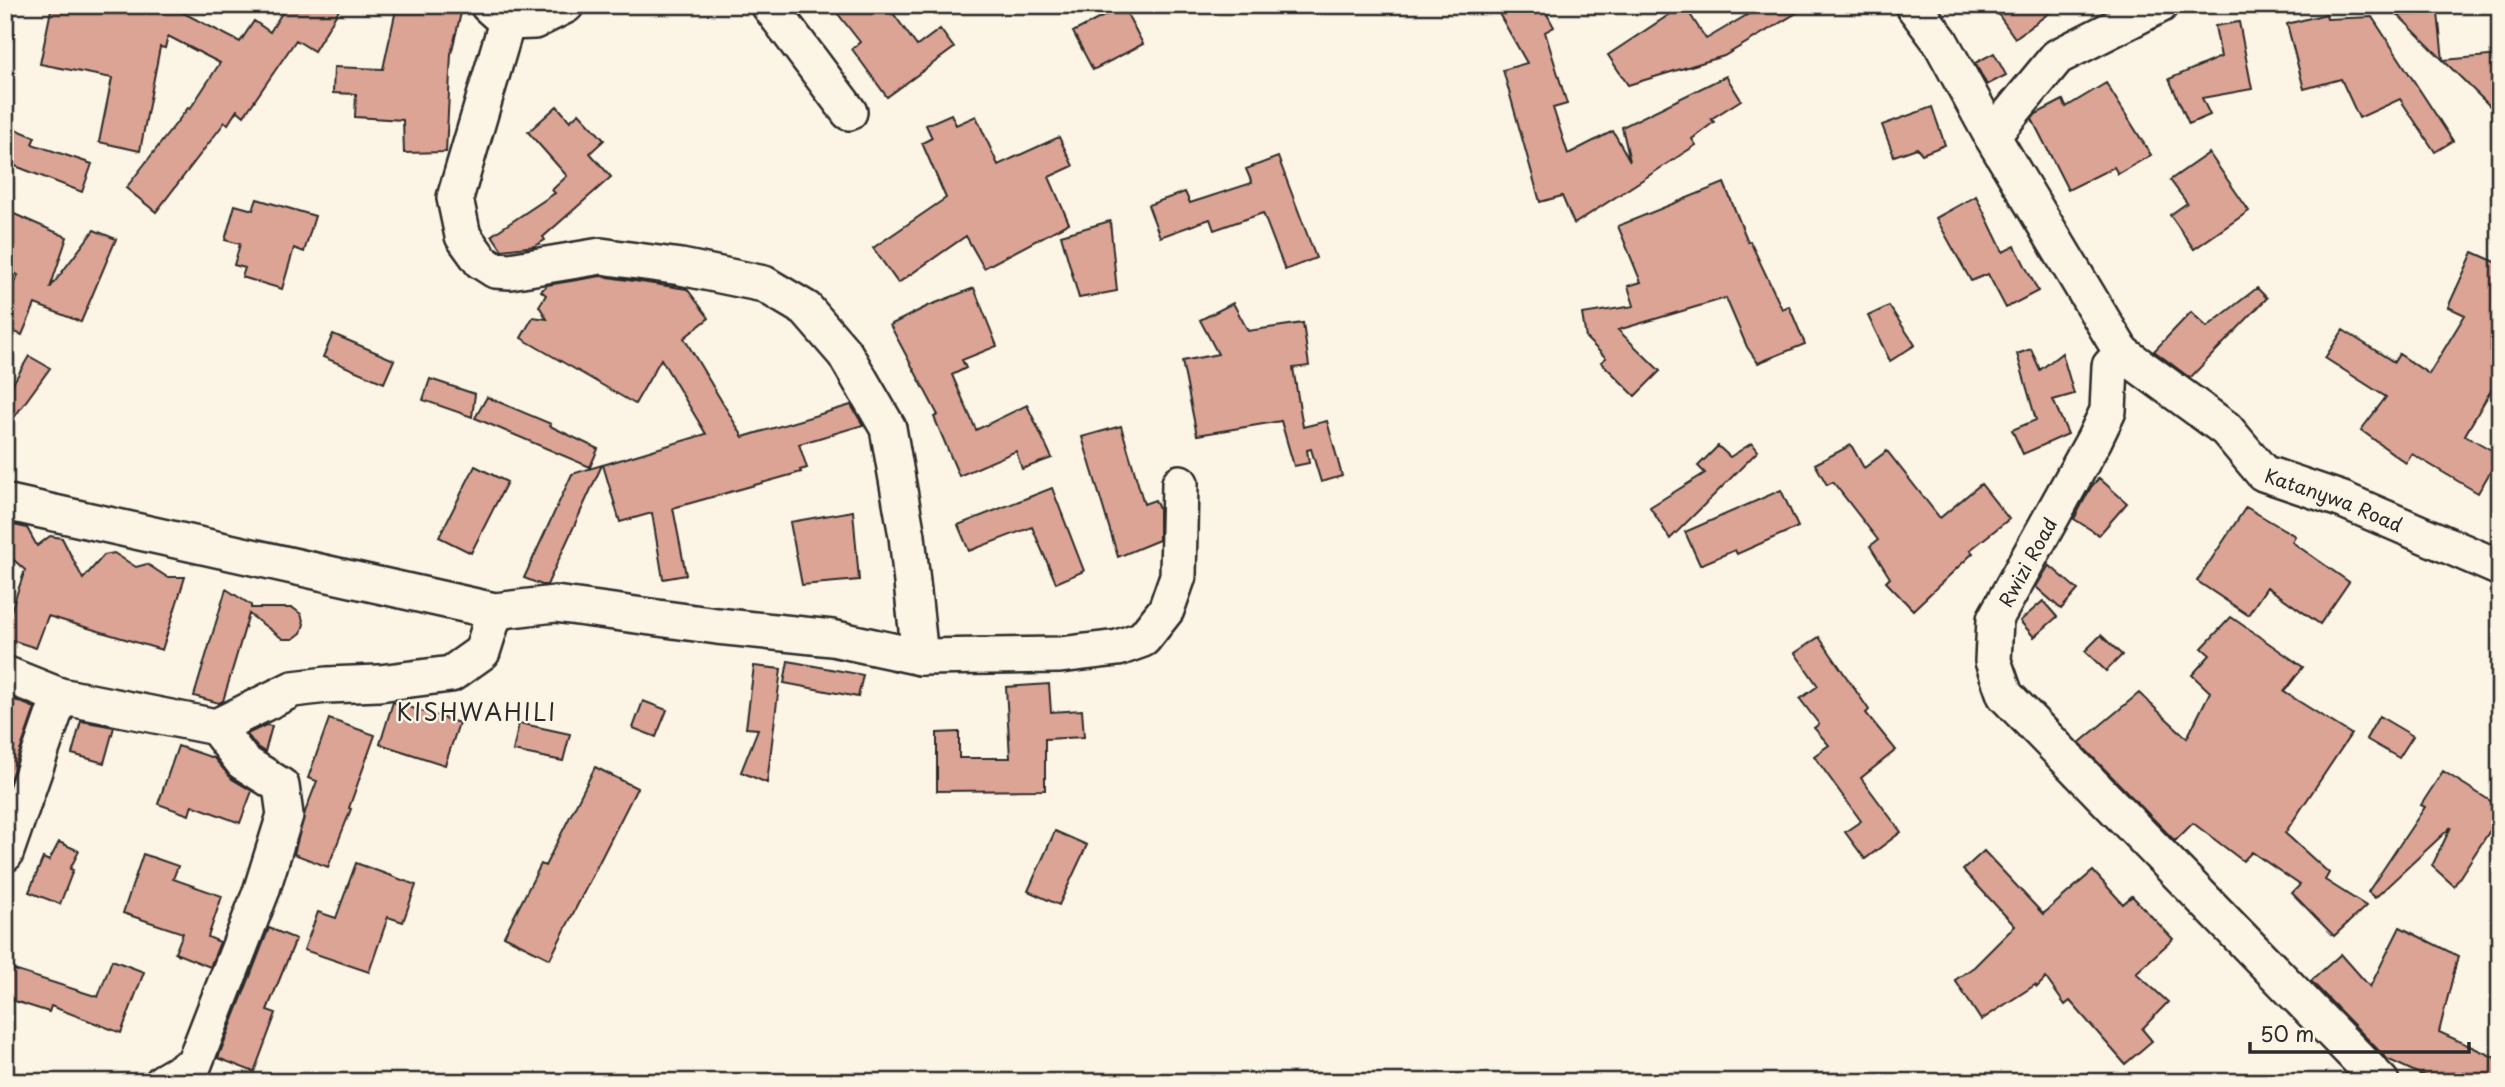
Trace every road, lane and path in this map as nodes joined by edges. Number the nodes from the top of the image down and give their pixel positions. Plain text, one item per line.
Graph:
1 (566, 5) edge
2 (769, 5) edge
3 (1913, 5) edge
4 (2160, 5) edge
5 (497, 13) edge
6 (849, 112) dead end
7 (1993, 136) junction
8 (2122, 353) junction
9 (1180, 483) dead end
10 (5, 502) edge
11 (2500, 568) edge
12 (495, 611) junction
13 (920, 657) junction
14 (5, 674) edge
15 (60, 696) junction
16 (216, 727) junction
17 (5, 855) edge
18 (163, 1082) edge
19 (2381, 1082) edge

1 - 5 street
2 - 6 street
3 - 7 street
4 - 7 street
5 - 13 street
7 - 8 street
8 - 11 street, Katanywa Road
8 - 19 street, Rwizi Road
9 - 13 street
10 - 12 street
12 - 13 street
12 - 16 street
14 - 15 street
15 - 16 street
15 - 17 street
16 - 18 street

